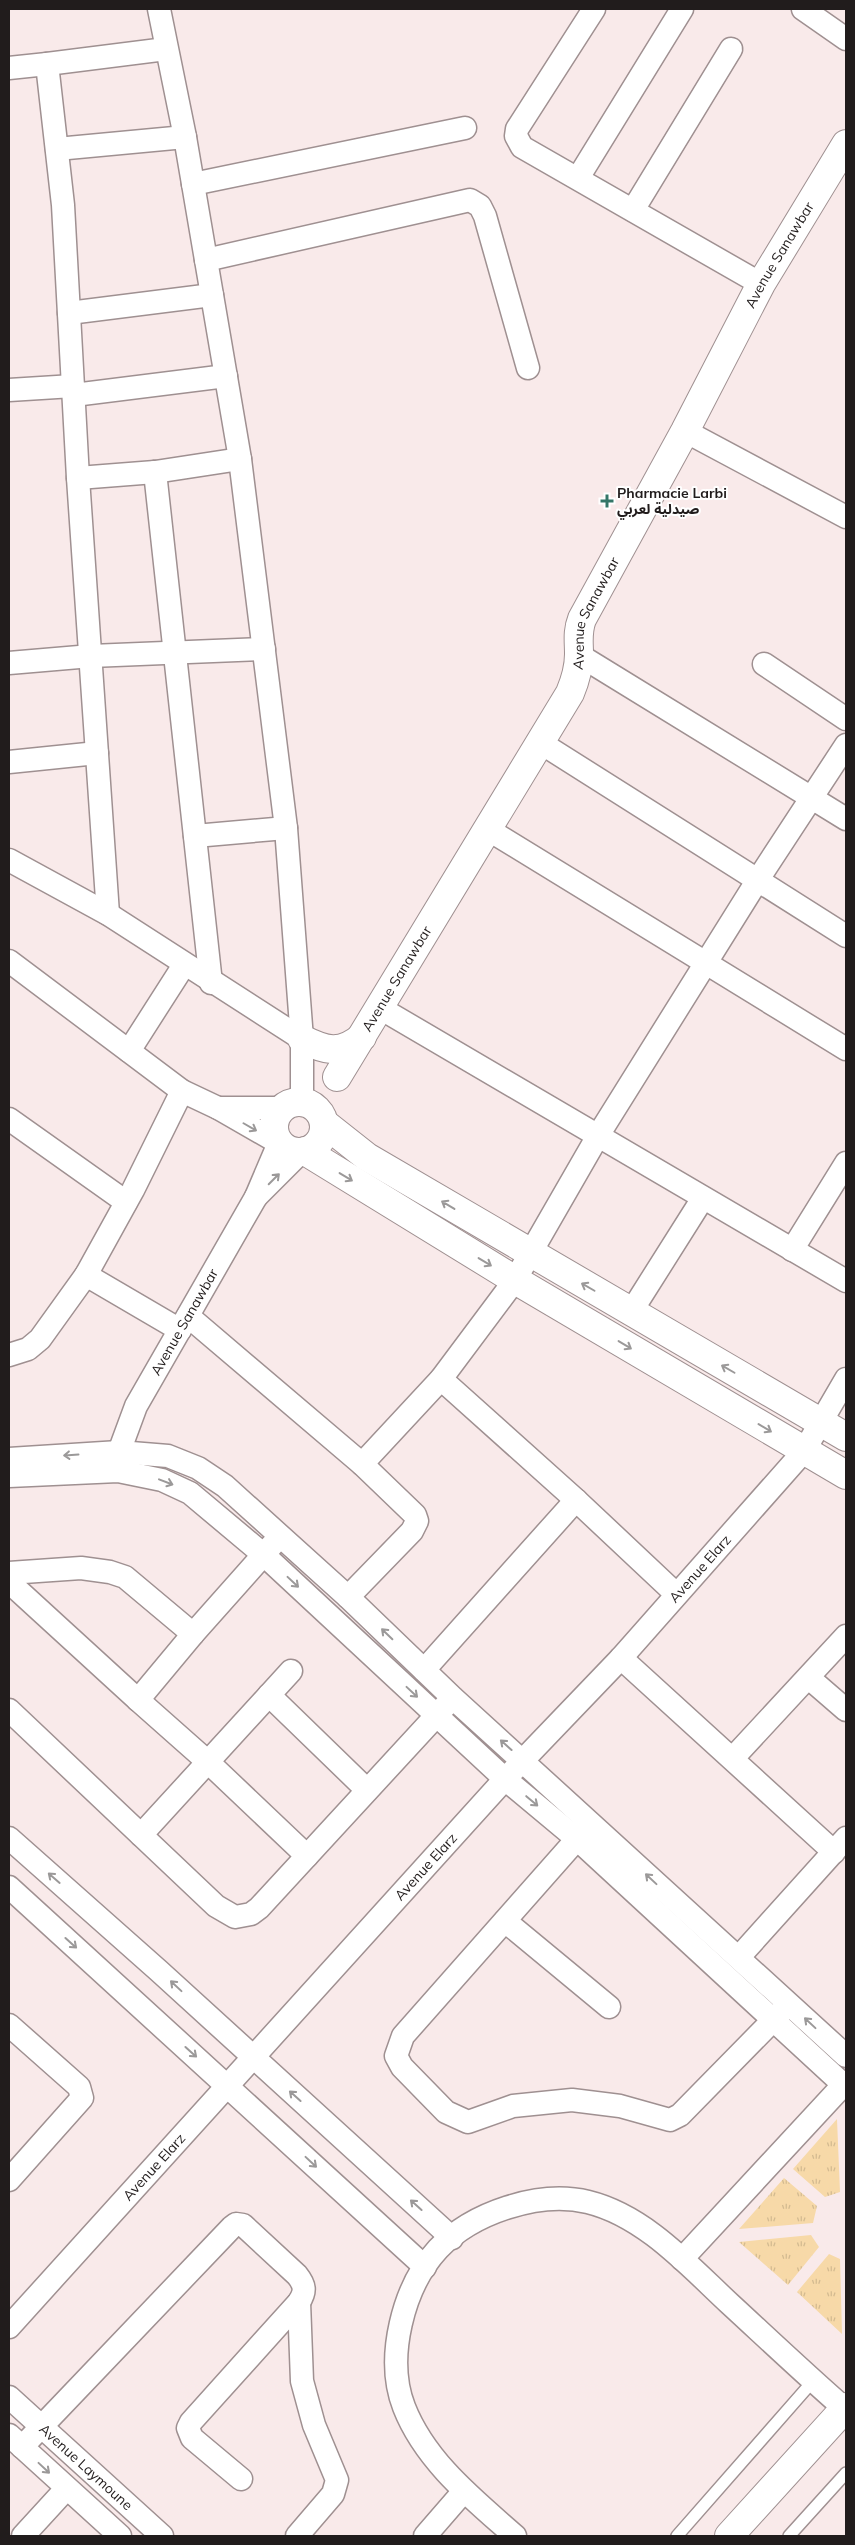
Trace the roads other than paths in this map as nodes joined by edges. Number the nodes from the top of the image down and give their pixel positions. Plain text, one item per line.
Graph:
1 (160, 9) edge
2 (594, 9) edge
3 (682, 9) edge
4 (803, 9) edge
5 (846, 38) edge
6 (731, 49) dead end
7 (166, 50) junction
8 (47, 64) junction
9 (9, 68) edge
10 (465, 128) dead end
11 (185, 137) junction
12 (846, 144) edge
13 (57, 149) junction
14 (578, 178) junction
15 (193, 184) junction
16 (633, 210) junction
17 (206, 260) junction
18 (762, 284) junction
19 (212, 295) junction
20 (69, 313) junction
21 (528, 368) dead end
22 (226, 376) junction
23 (9, 390) edge
24 (73, 390) junction
25 (684, 431) junction
26 (240, 459) junction
27 (155, 472) junction
28 (78, 478) junction
29 (846, 517) edge
30 (264, 649) junction
31 (175, 654) junction
32 (579, 655) junction
33 (91, 656) junction
34 (9, 663) edge
35 (764, 664) dead end
36 (846, 719) edge
37 (541, 743) junction
38 (846, 745) edge
39 (97, 753) junction
40 (9, 762) edge
41 (811, 797) junction
42 (846, 819) edge
43 (286, 828) junction
44 (489, 830) junction
45 (195, 836) junction
46 (9, 860) edge
47 (757, 881) junction
48 (108, 914) junction
49 (846, 936) edge
50 (9, 960) edge
51 (706, 964) junction
52 (184, 965) junction
53 (211, 982) junction
54 (380, 1008) junction
55 (362, 1037) junction
56 (302, 1039) junction
57 (846, 1049) edge
58 (129, 1051) junction
59 (182, 1091) junction
60 (218, 1108) junction
61 (307, 1110) junction
62 (9, 1119) edge
63 (599, 1134) junction
64 (295, 1148) junction
65 (846, 1163) edge
66 (703, 1198) junction
67 (126, 1202) junction
68 (792, 1250) junction
69 (531, 1255) junction
70 (86, 1275) junction
71 (515, 1280) junction
72 (846, 1281) edge
73 (631, 1312) junction
74 (184, 1323) junction
75 (9, 1355) edge
76 (441, 1379) junction
77 (846, 1380) edge
78 (821, 1423) junction
79 (846, 1437) edge
80 (804, 1451) junction
81 (9, 1459) edge
82 (119, 1461) junction
83 (362, 1464) junction
84 (846, 1475) edge
85 (9, 1476) edge
86 (576, 1500) junction
87 (280, 1536) junction
88 (264, 1555) junction
89 (9, 1573) edge
90 (9, 1582) edge
91 (676, 1594) junction
92 (348, 1597) junction
93 (193, 1634) junction
94 (846, 1636) edge
95 (621, 1658) junction
96 (424, 1670) junction
97 (291, 1672) dead end
98 (809, 1678) junction
99 (270, 1695) junction
100 (453, 1698) junction
101 (138, 1700) junction
102 (9, 1710) edge
103 (846, 1710) edge
104 (437, 1715) junction
105 (733, 1758) junction
106 (524, 1761) junction
107 (208, 1762) junction
108 (505, 1779) junction
109 (367, 1790) junction
110 (141, 1835) junction
111 (9, 1838) edge
112 (577, 1839) junction
113 (840, 1845) edge
114 (307, 1856) junction
115 (9, 1886) edge
116 (673, 1912) junction
117 (505, 1921) junction
118 (739, 1957) junction
119 (609, 2007) dead end
120 (782, 2011) junction
121 (9, 2025) edge
122 (846, 2056) edge
123 (252, 2057) junction
124 (845, 2084) edge
125 (227, 2085) junction
126 (14, 2164) edge
127 (452, 2238) junction
128 (682, 2259) junction
129 (425, 2266) junction
130 (299, 2302) junction
131 (9, 2327) edge
132 (813, 2381) junction
133 (9, 2397) edge
134 (846, 2408) edge
135 (41, 2427) junction
136 (15, 2441) edge
137 (846, 2473) edge
138 (241, 2479) dead end
139 (66, 2489) junction
140 (464, 2491) junction
141 (23, 2536) edge
142 (120, 2536) edge
143 (162, 2536) edge
144 (297, 2536) edge
145 (425, 2536) edge
146 (515, 2536) edge
147 (677, 2536) edge
148 (729, 2536) edge
149 (789, 2536) edge

1 - 7 street
2 - 14 street
3 - 14 street
4 - 5 street
6 - 16 street
7 - 8 street
7 - 11 street
8 - 9 street
8 - 13 street
10 - 15 street
11 - 13 street
11 - 15 street
12 - 18 street, Avenue Sanawbar
13 - 20 street
14 - 16 street
15 - 17 street
16 - 18 street
17 - 19 street
17 - 21 street
18 - 25 street, Avenue Sanawbar
19 - 20 street
19 - 22 street
20 - 24 street
22 - 24 street
22 - 26 street
23 - 24 street
24 - 28 street
25 - 29 street
25 - 32 street, Avenue Sanawbar
26 - 27 street
26 - 30 street
27 - 28 street
27 - 31 street
28 - 33 street
30 - 31 street
30 - 43 street
31 - 33 street
31 - 45 street
32 - 37 street, Avenue Sanawbar
32 - 41 street
33 - 34 street
33 - 39 street
35 - 36 street
37 - 44 street, Avenue Sanawbar
37 - 47 street
38 - 41 street
39 - 40 street
39 - 48 street
41 - 42 street
41 - 47 street
43 - 45 street
43 - 56 street
44 - 51 street
44 - 54 street, Avenue Sanawbar
45 - 53 street
46 - 48 street
47 - 49 street
47 - 51 street
48 - 52 street
50 - 58 street
51 - 57 street
51 - 63 street
52 - 53 street
52 - 58 street
53 - 56 street
54 - 55 street, Avenue Sanawbar
54 - 63 street
55 - 56 street
55 - 61 street, Avenue Sanawbar
56 - 61 street
58 - 59 street
59 - 60 street
59 - 67 street
60 - 61 street
60 -> 64 street
61 - 64 street
61 - 64 street
69 -> 61 street
62 - 67 street
63 - 66 street
63 - 69 street
64 -> 71 street
64 - 74 street, Avenue Sanawbar
65 - 68 street
66 - 68 street
66 - 73 street
67 - 70 street
68 - 72 street
69 - 71 street
73 -> 69 street
70 - 74 street
70 - 75 street
71 - 76 street
71 -> 80 street
78 -> 73 street
74 - 82 street, Avenue Sanawbar
74 - 83 street
76 - 83 street
76 - 86 street
77 - 78 street, Avenue Elarz
78 - 79 street
78 - 80 street, Avenue Elarz
80 - 84 street
80 - 91 street, Avenue Elarz
82 -> 81 street
82 - 85 street
82 - 87 street
82 -> 88 street
83 - 92 street
86 - 91 street
86 - 96 street
87 - 88 street
87 - 92 street
88 - 93 street
88 -> 104 street
89 - 93 street
90 - 101 street
91 - 95 street, Avenue Elarz
96 -> 92 street
93 - 101 street
94 - 98 street
95 - 105 street
95 - 106 street, Avenue Elarz
96 - 100 street
97 - 99 street
98 - 103 street
98 - 105 street
99 - 107 street
99 - 109 street
100 - 104 street
106 -> 100 street
101 - 107 street
102 - 110 street
104 - 108 street
104 - 109 street
105 - 113 street
106 - 108 street, Avenue Elarz
116 -> 106 street
107 - 110 street
107 - 114 street
108 -> 112 street
108 - 123 street, Avenue Elarz
109 - 114 street
110 - 114 street
123 -> 111 street
112 - 116 street
112 - 117 street
113 - 118 street
115 -> 125 street
116 - 118 street
116 - 120 street
117 - 119 street
117 - 120 street
118 - 120 street
122 -> 120 street
120 - 124 street
121 - 126 street
123 - 125 street, Avenue Elarz
127 -> 123 street
124 - 128 street
125 -> 129 street
125 - 131 street, Avenue Elarz
127 - 128 street
127 - 129 street
128 - 132 street
129 - 140 street
130 - 135 street
130 - 138 street
130 - 144 street
132 - 134 street
132 - 147 lane
133 - 135 street, Avenue Laymoune
134 - 148 street
135 - 136 street
135 - 143 street, Avenue Laymoune
136 -> 139 street, Avenue Laymoune
137 - 149 lane
139 - 141 street
139 - 142 street, Avenue Laymoune
140 - 145 street
140 - 146 street

